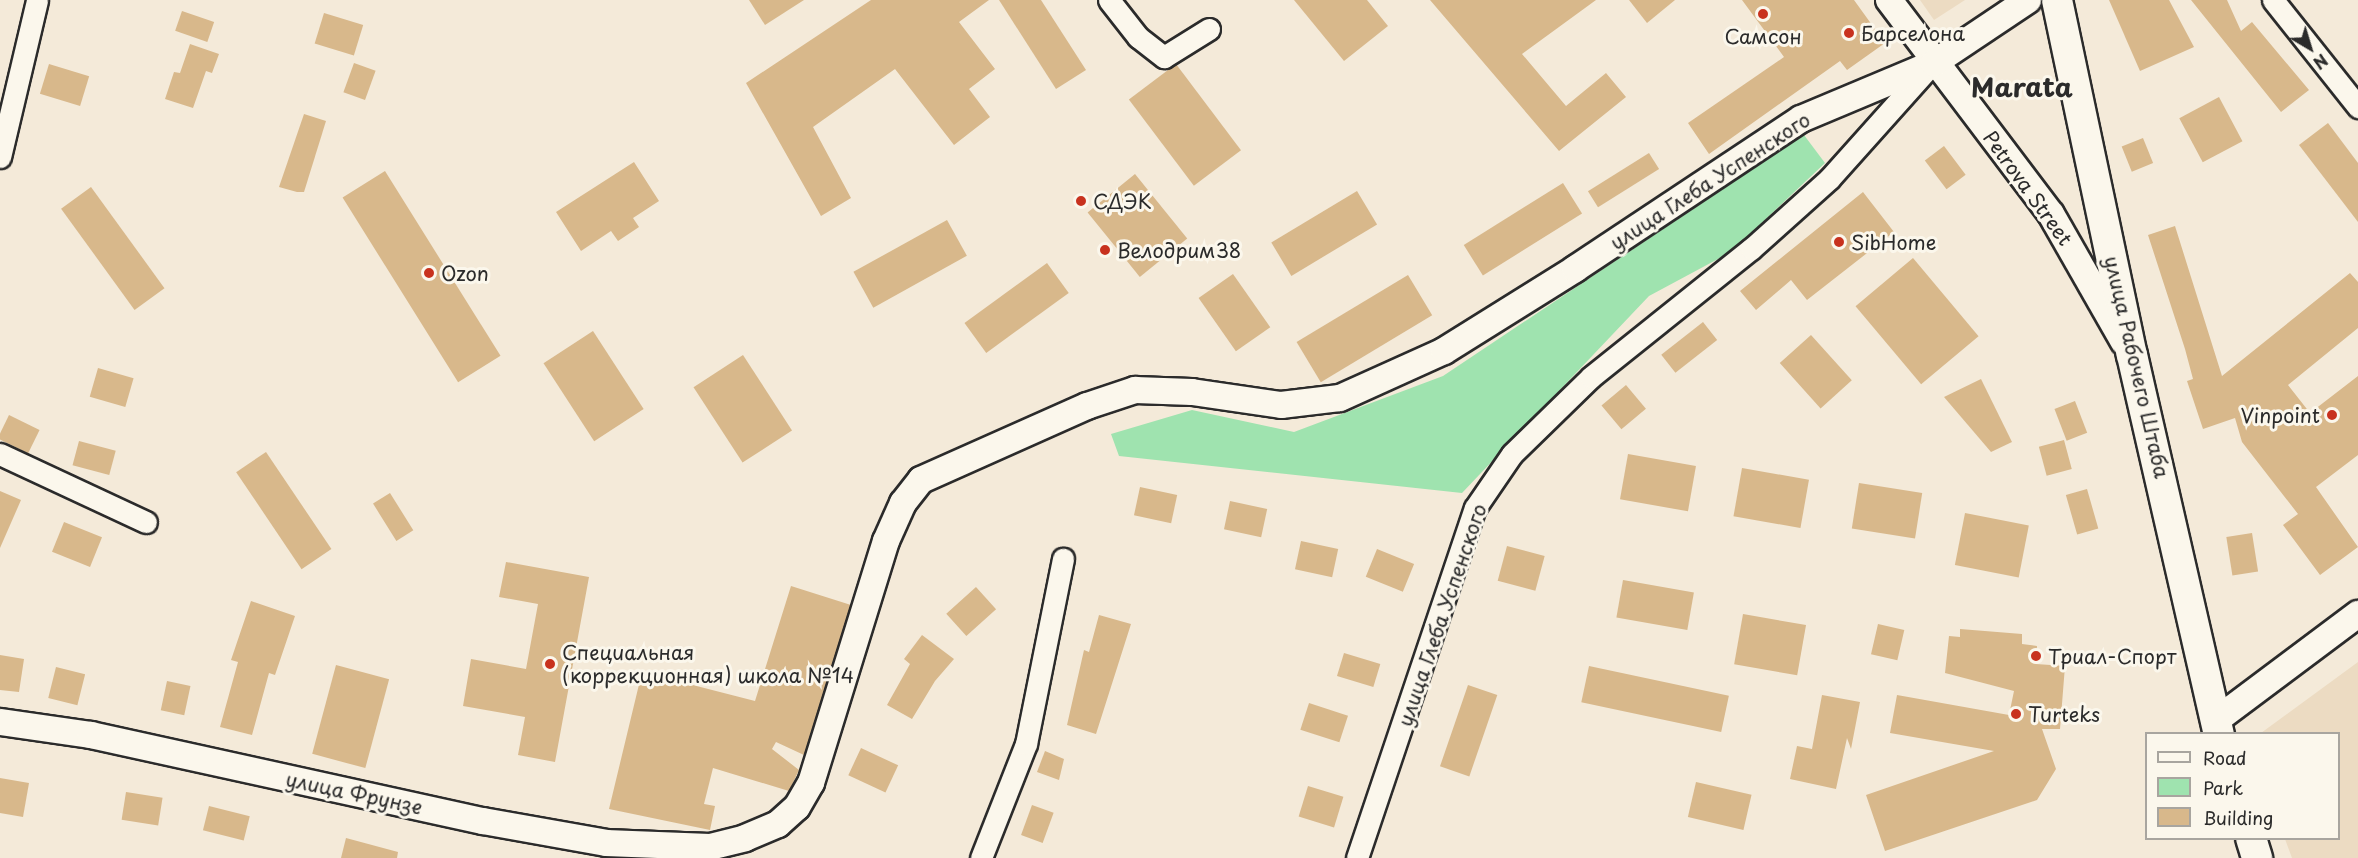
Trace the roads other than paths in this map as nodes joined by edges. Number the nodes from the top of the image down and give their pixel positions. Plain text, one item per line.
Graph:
1 (37, 0) edge
2 (1109, 0) edge
3 (1889, 0) edge
4 (2028, 0) edge
5 (2057, 0) edge
6 (2273, 0) edge
7 (1209, 28) dead end
8 (1934, 63) junction
9 (2358, 107) edge
10 (0, 157) edge
11 (2132, 355) junction
12 (0, 454) edge
13 (146, 522) dead end
14 (1063, 559) dead end
15 (2358, 614) edge
16 (0, 722) edge
17 (2217, 728) edge
18 (2252, 840) edge
19 (710, 847) joint
20 (981, 858) edge
21 (1357, 858) edge
22 (2257, 858) edge

1 - 10 street
2 - 7 street
3 - 8 street, Petrova Street
4 - 8 street
5 - 11 main road, улица Рабочего Штаба
6 - 9 street
8 - 11 street, Petrova Street
8 - 19 street, улица Глеба Успенского
8 - 21 street, улица Глеба Успенского
11 - 17 main road, улица Рабочего Штаба
12 - 13 street
14 - 20 street
15 - 17 street
16 - 19 street, улица Фрунзе
18 - 22 main road

